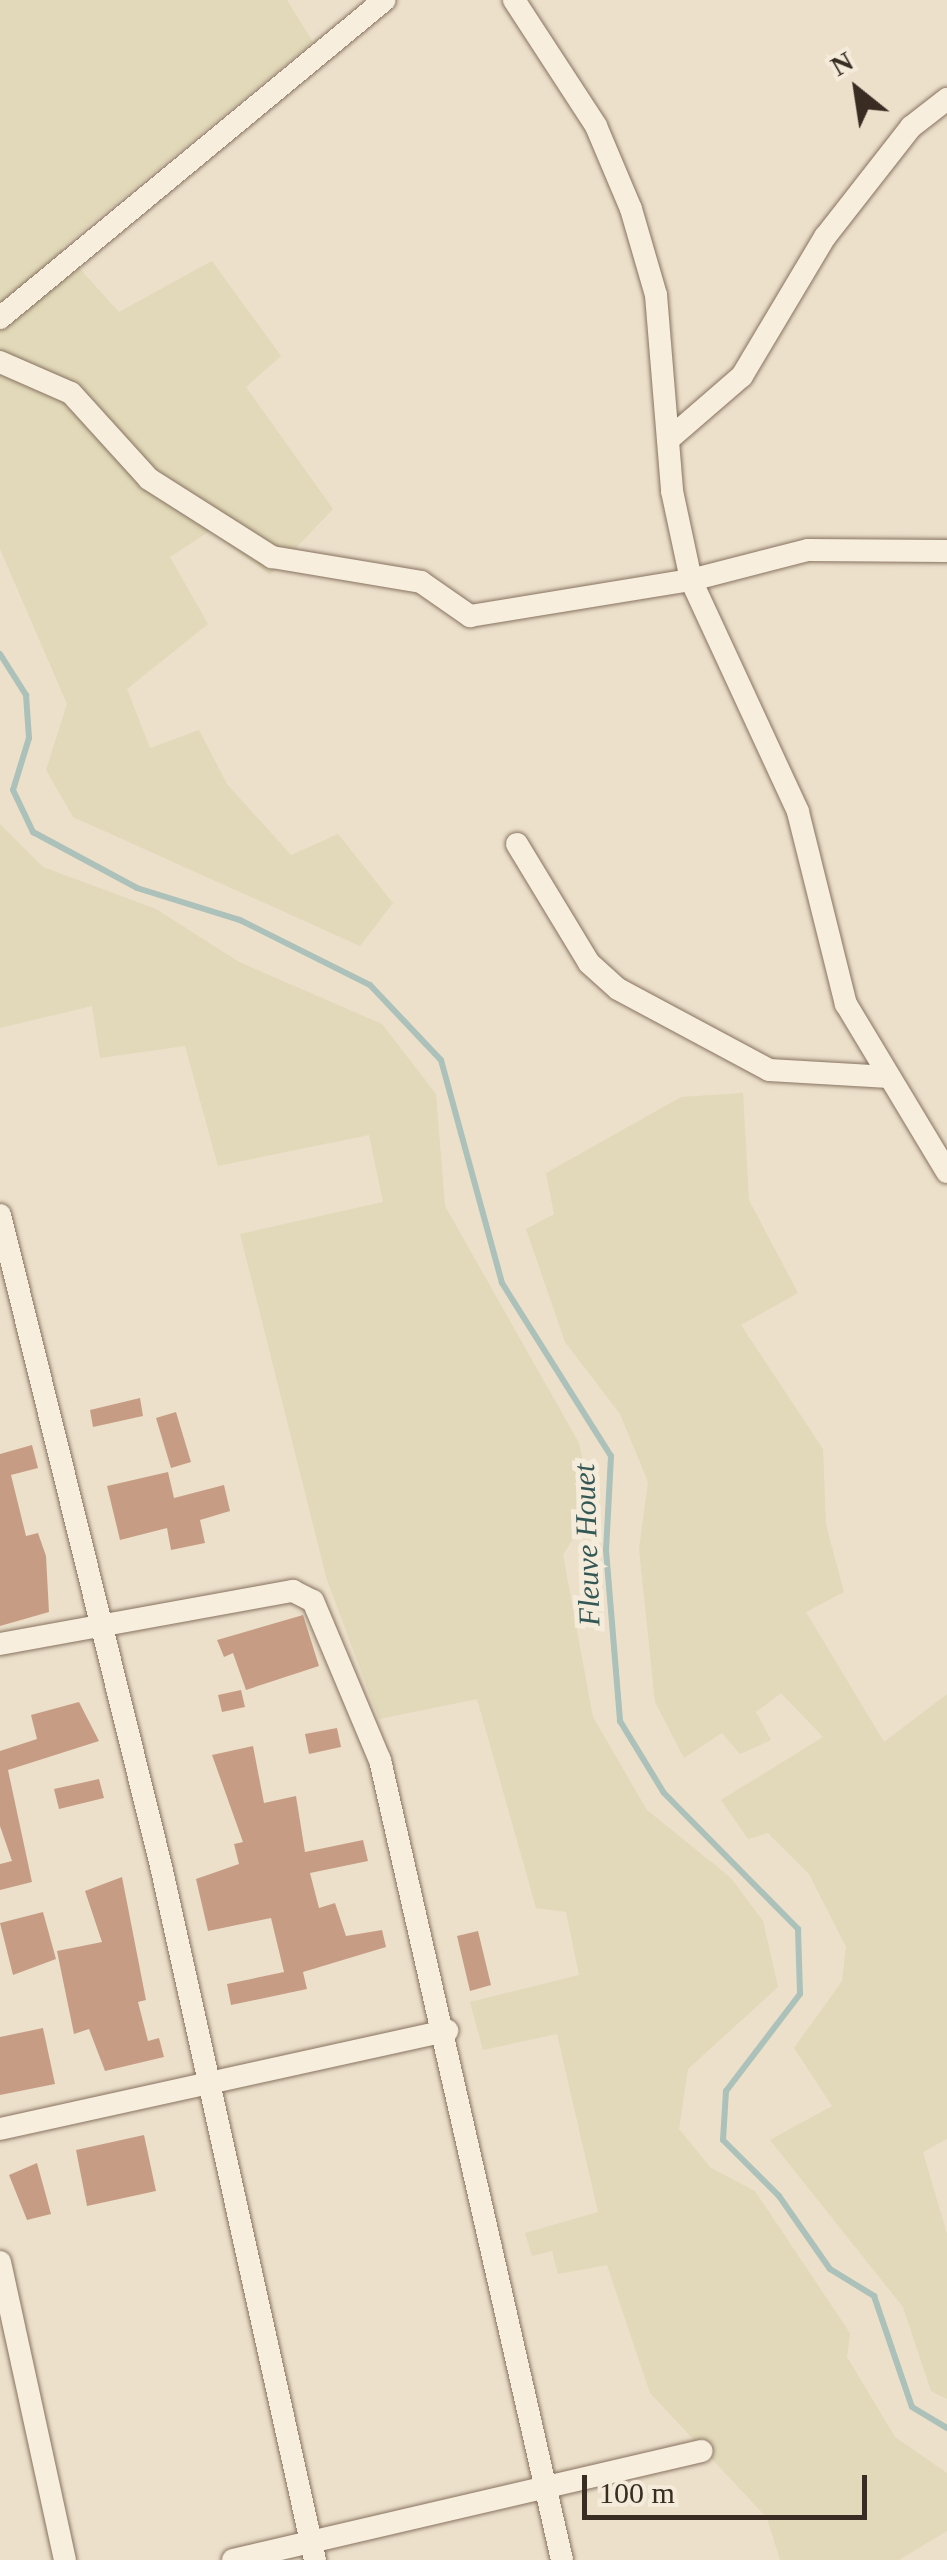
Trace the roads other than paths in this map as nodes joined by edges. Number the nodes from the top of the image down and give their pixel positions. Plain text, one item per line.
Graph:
1 (384, 0) edge
2 (514, 0) edge
3 (947, 99) edge
4 (0, 318) edge
5 (0, 362) edge
6 (668, 440) junction
7 (947, 551) edge
8 (691, 580) junction
9 (517, 844) dead end
10 (889, 1077) junction
11 (947, 1172) edge
12 (0, 1215) edge
13 (101, 1623) junction
14 (0, 1644) edge
15 (447, 2031) junction
16 (209, 2082) junction
17 (0, 2129) edge
18 (0, 2262) edge
19 (701, 2451) dead end
20 (544, 2484) junction
21 (312, 2550) edge
22 (65, 2560) edge
23 (233, 2560) edge
24 (562, 2560) edge

1 - 4 street
2 - 6 street
3 - 6 street
5 - 8 street
6 - 8 street
7 - 8 street
8 - 10 street
9 - 10 street
10 - 11 street
12 - 13 street
13 - 14 street
13 - 15 street
13 - 16 street
15 - 16 street
15 - 20 street
16 - 17 street
16 - 21 street
18 - 22 street
19 - 20 street
20 - 21 street
20 - 24 street
21 - 23 street

